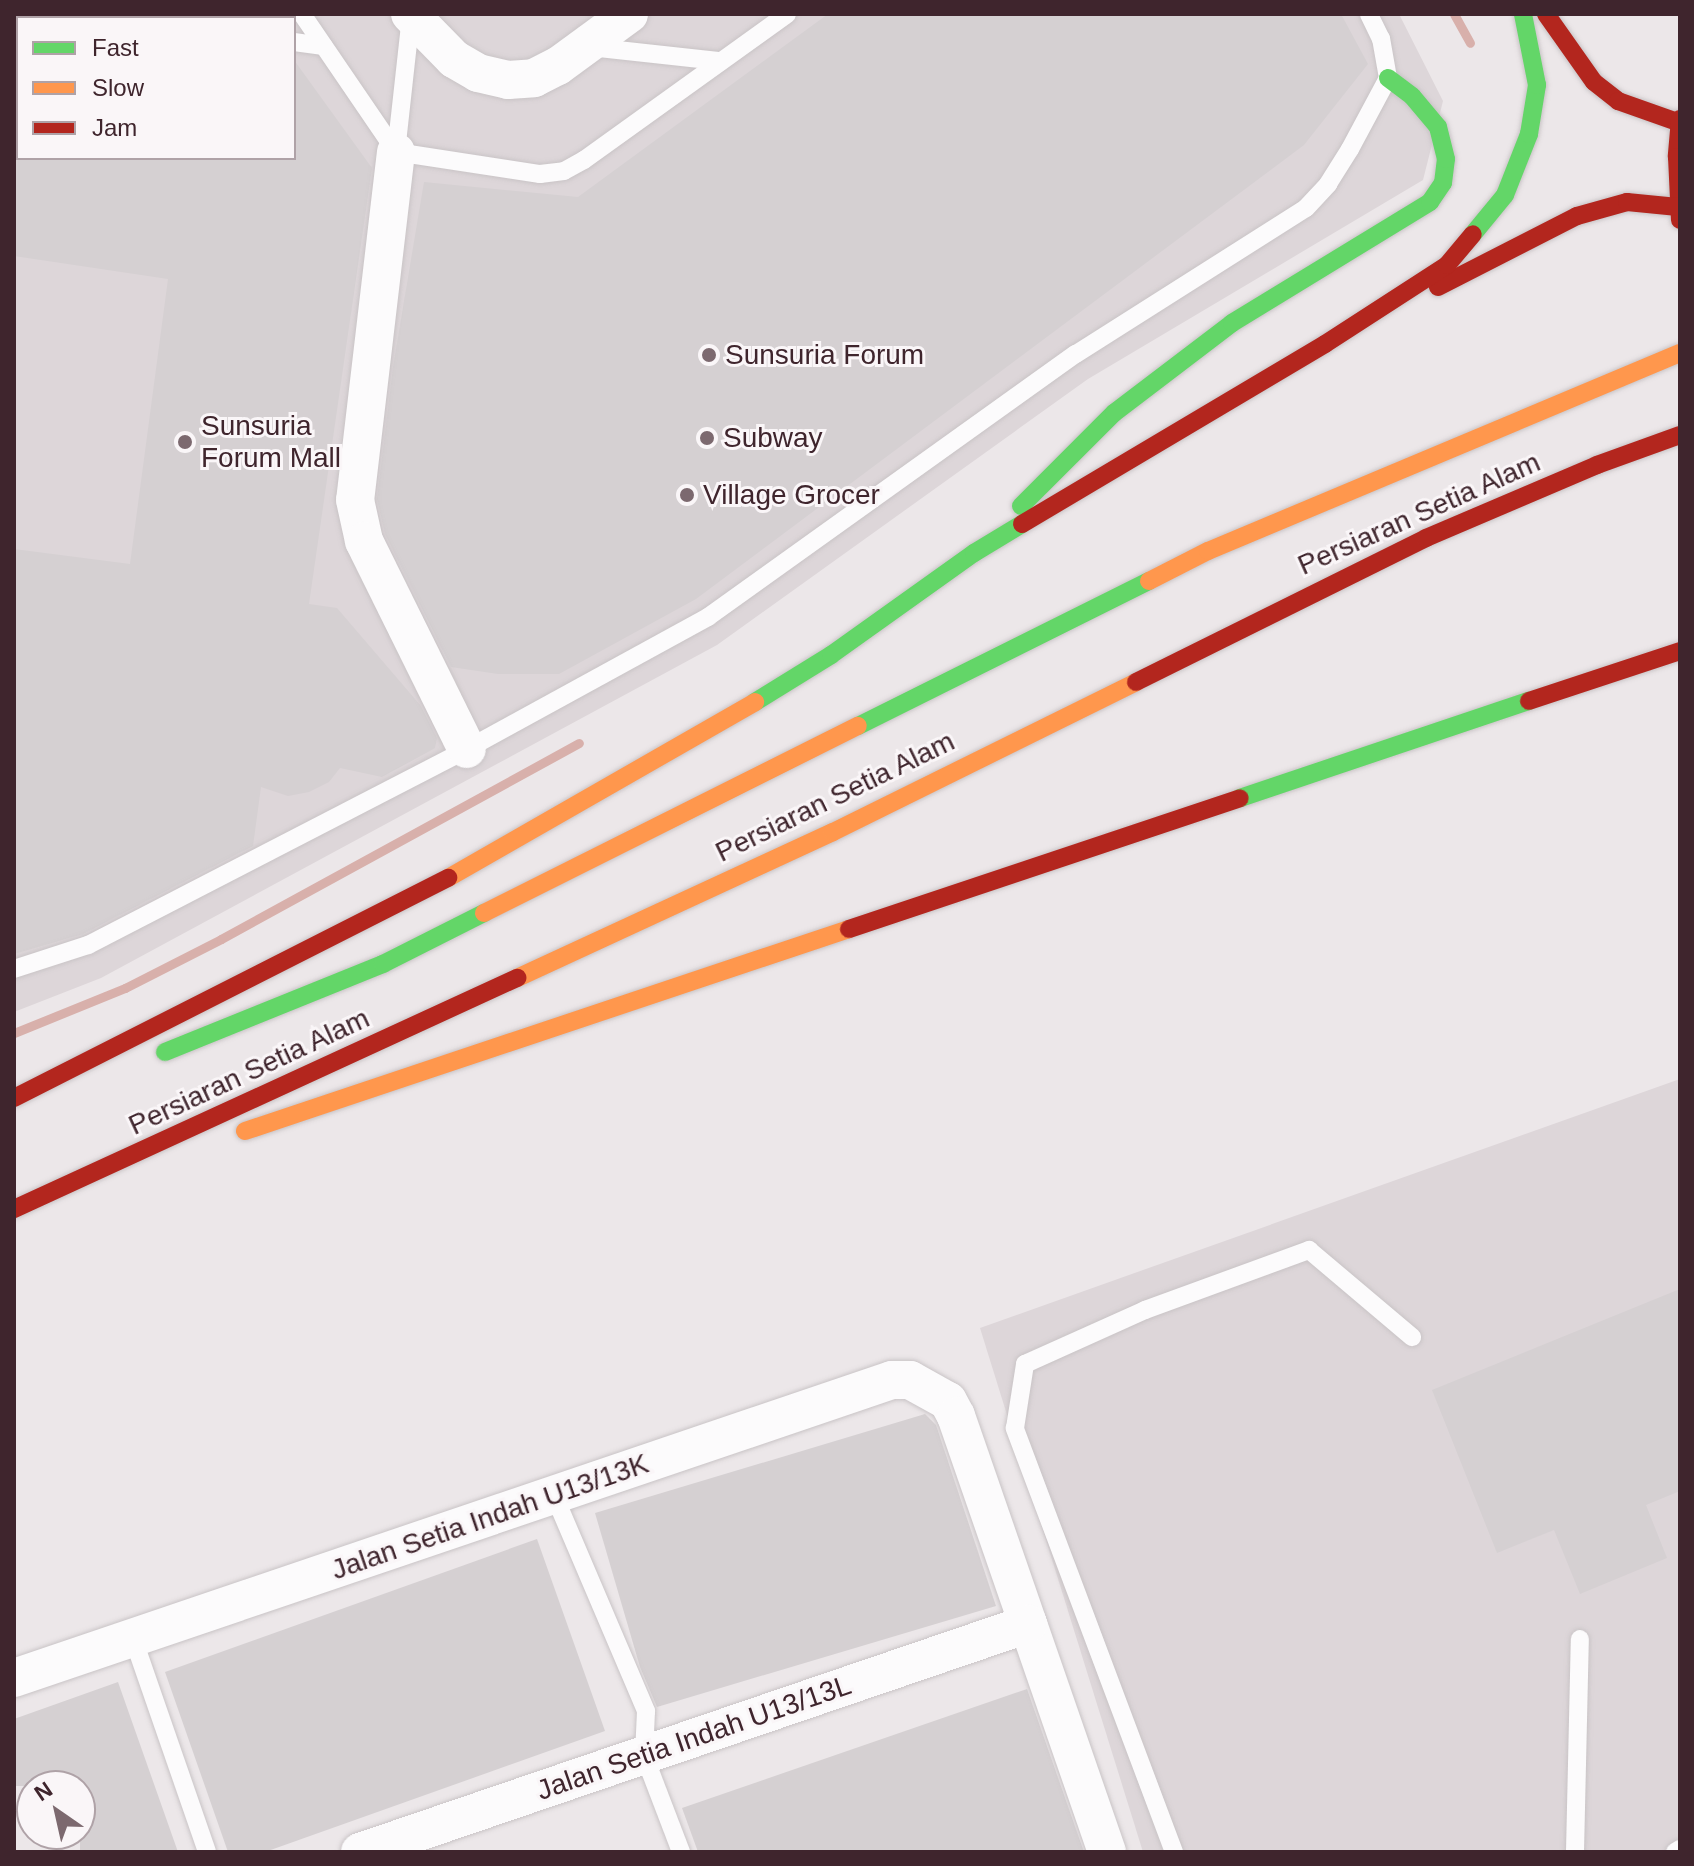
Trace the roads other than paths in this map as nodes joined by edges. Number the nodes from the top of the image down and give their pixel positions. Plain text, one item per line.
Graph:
1 (302, 14) edge
2 (629, 14) edge
3 (787, 14) edge
4 (1369, 14) edge
5 (1523, 14) edge
6 (1546, 14) edge
7 (411, 15) edge
8 (296, 42) edge
9 (324, 46) junction
10 (585, 46) junction
11 (718, 61) junction
12 (1388, 78) junction
13 (1680, 121) edge
14 (396, 152) junction
15 (1679, 214) edge
16 (1325, 344) junction
17 (1680, 353) edge
18 (1680, 435) edge
19 (974, 553) junction
20 (1680, 651) edge
21 (467, 749) junction
22 (14, 969) edge
23 (147, 1060) dead end
24 (73, 1089) dead end
25 (14, 1098) edge
26 (14, 1113) edge
27 (221, 1139) dead end
28 (190, 1149) dead end
29 (40, 1200) junction
30 (14, 1209) edge
31 (1412, 1337) dead end
32 (554, 1495) junction
33 (1028, 1624) junction
34 (133, 1638) junction
35 (1580, 1639) dead end
36 (14, 1678) edge
37 (644, 1755) junction
38 (207, 1852) edge
39 (360, 1852) edge
40 (681, 1852) edge
41 (1107, 1852) edge
42 (1174, 1852) edge
43 (1575, 1852) edge

1 - 9 lane
2 - 10 street
3 - 11 lane
4 - 12 lane
5 - 16 main road
6 - 13 main road
7 - 10 street
7 - 14 lane
8 - 9 lane
9 - 14 lane
10 - 11 lane
11 - 14 lane
12 - 19 main road
12 - 21 lane
13 - 15 main road
14 - 21 street
15 - 16 main road
16 - 19 main road
17 - 23 main road, Persiaran Setia Alam
18 - 29 main road, Persiaran Setia Alam
19 - 25 main road
20 - 27 main road
21 - 22 lane
24 - 26 main road
28 - 29 main road
29 - 30 main road, Persiaran Setia Alam
31 - 42 lane
32 - 33 street, Jalan Setia Indah U13/13K
32 - 34 street, Jalan Setia Indah U13/13K
32 - 37 lane
33 - 37 street, Jalan Setia Indah U13/13L
33 - 41 street
34 - 36 street, Jalan Setia Indah U13/13K
34 - 38 lane
35 - 43 lane
37 - 39 street, Jalan Setia Indah U13/13L
37 - 40 lane

